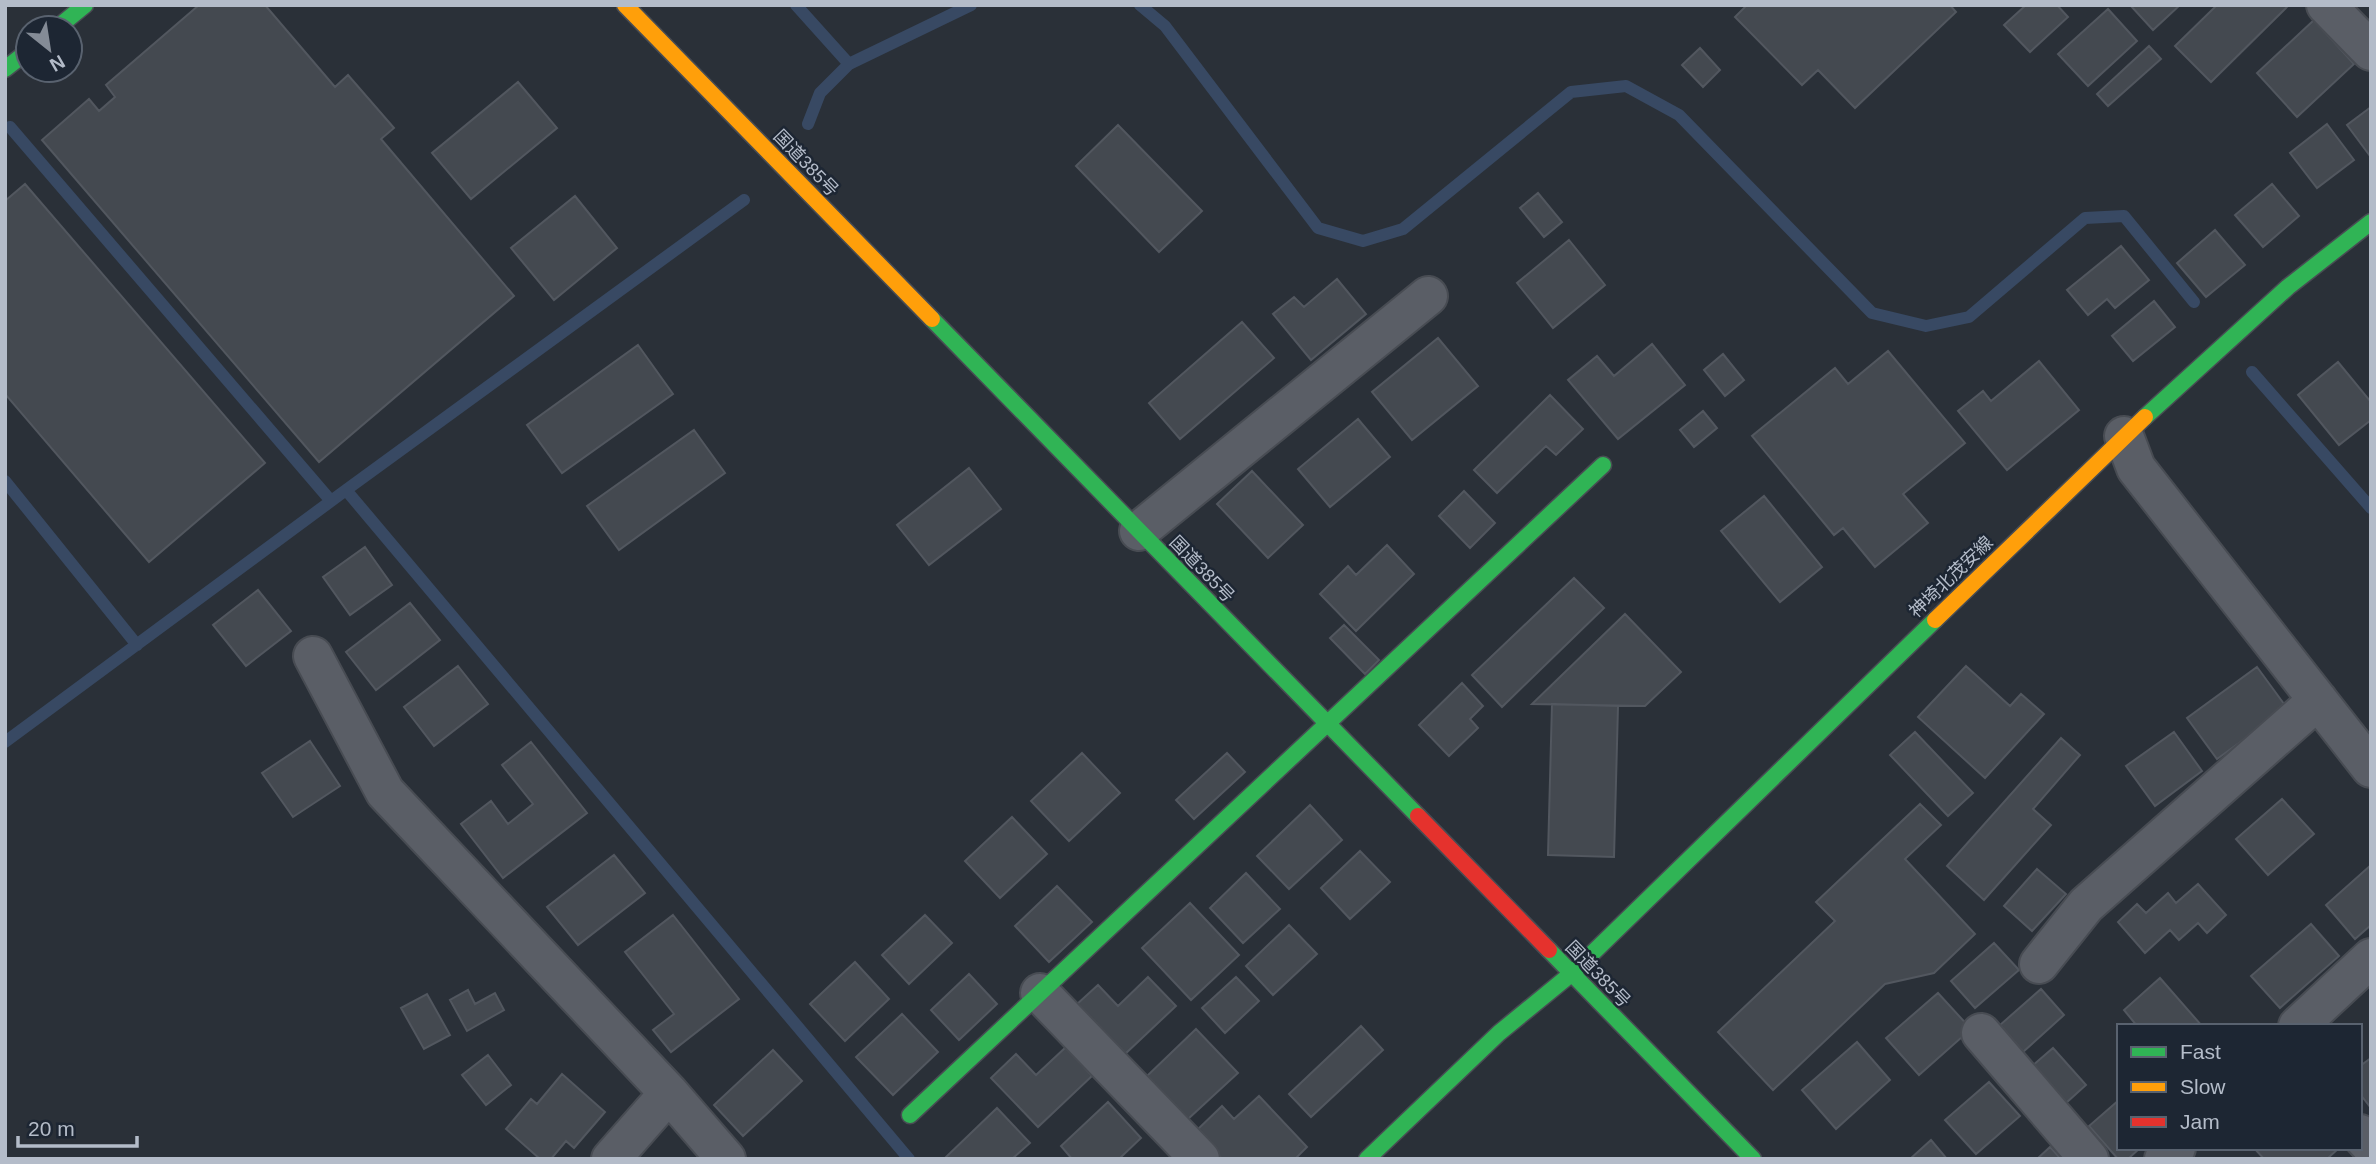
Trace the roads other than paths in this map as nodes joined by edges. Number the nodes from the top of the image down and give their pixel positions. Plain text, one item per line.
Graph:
1 (625, 5) edge
2 (2326, 5) edge
3 (2371, 51) edge
4 (2371, 222) edge
5 (1428, 296) dead end
6 (2124, 436) junction
7 (1603, 465) dead end
8 (1139, 531) junction
9 (313, 656) dead end
10 (2318, 700) junction
11 (1328, 725) junction
12 (2371, 768) edge
13 (2371, 958) edge
14 (2039, 964) dead end
15 (1571, 974) junction
16 (1040, 993) junction
17 (2300, 1024) edge
18 (1981, 1033) dead end
19 (669, 1093) junction
20 (910, 1115) dead end
21 (611, 1159) edge
22 (726, 1159) edge
23 (1200, 1159) edge
24 (1367, 1159) edge
25 (1753, 1159) edge
26 (2089, 1159) edge

1 - 8 main road, 国道385号
2 - 3 street
4 - 6 main road, 神埼北茂安線
5 - 8 street
6 - 10 street
6 - 15 main road, 神埼北茂安線
7 - 11 main road
8 - 11 main road, 国道385号
9 - 19 street
10 - 12 street
10 - 14 street
11 - 15 main road, 国道385号
11 - 16 main road
13 - 17 street
15 - 24 main road, 神埼北茂安線
15 - 25 main road, 国道385号
16 - 20 main road
16 - 23 street
18 - 26 street
19 - 21 street
19 - 22 street

